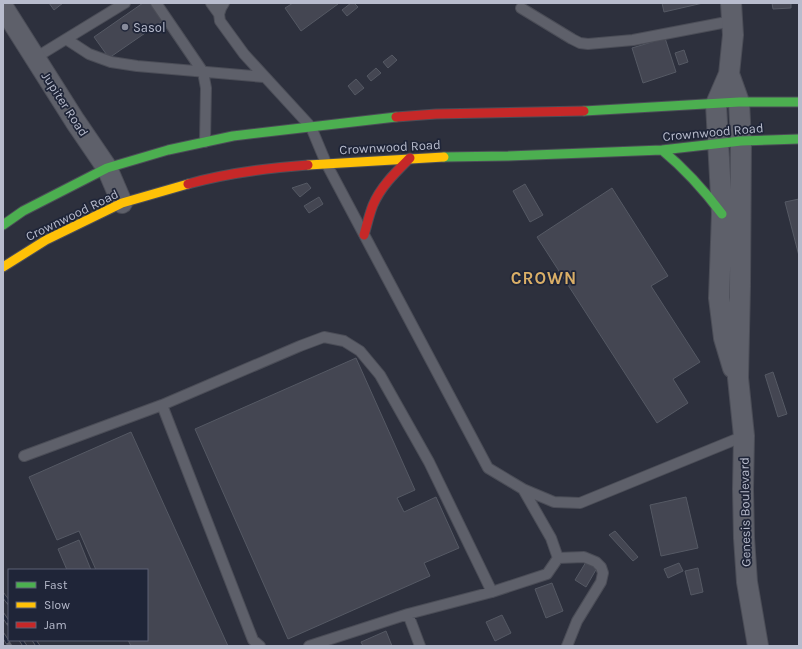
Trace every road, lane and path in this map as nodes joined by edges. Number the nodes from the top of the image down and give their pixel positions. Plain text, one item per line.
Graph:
1 (125, 3) edge
2 (156, 3) edge
3 (212, 3) edge
4 (224, 3) edge
5 (3, 7) edge
6 (521, 8) dead end
7 (731, 12) edge
8 (219, 14) junction
9 (66, 39) junction
10 (35, 58) junction
11 (203, 72) junction
12 (730, 74) junction
13 (264, 77) junction
14 (739, 102) junction
15 (799, 102) edge
16 (716, 104) junction
17 (311, 127) junction
18 (799, 139) edge
19 (205, 142) junction
20 (741, 142) junction
21 (718, 144) junction
22 (662, 150) junction
23 (410, 158) junction
24 (326, 163) junction
25 (107, 168) junction
26 (122, 203) junction
27 (722, 214) junction
28 (3, 225) edge
29 (364, 235) junction
30 (3, 268) edge
31 (738, 378) junction
32 (162, 405) junction
33 (744, 436) junction
34 (24, 456) dead end
35 (522, 489) junction
36 (558, 558) junction
37 (492, 592) junction
38 (408, 614) junction
39 (565, 645) edge
40 (260, 646) edge
41 (309, 646) edge
42 (420, 646) edge
43 (758, 646) edge

1 - 9 lane
2 - 11 lane
3 - 8 lane
4 - 8 lane
5 - 10 street, Jupiter Road
6 - 7 lane
7 - 12 street
8 - 13 lane
9 - 10 lane
9 - 11 lane
10 - 25 street, Jupiter Road
11 - 13 lane
11 - 19 lane
12 - 14 street, Genesis Boulevard
12 - 16 street
13 - 17 lane
14 - 15 main road, Crownwood Road
14 - 16 main road, Crownwood Road
14 - 20 street, Genesis Boulevard
16 - 17 main road, Crownwood Road
16 - 21 street, Genesis Boulevard
17 - 19 main road, Crownwood Road
17 - 24 lane
18 - 20 main road, Crownwood Road
19 - 25 main road, Crownwood Road
20 - 21 main road, Crownwood Road
20 - 31 street, Genesis Boulevard
21 - 22 main road, Crownwood Road
21 - 27 street, Genesis Boulevard
22 - 23 main road, Crownwood Road
22 - 27 main road
23 - 24 main road, Crownwood Road
23 - 29 main road
24 - 26 main road, Crownwood Road
24 - 29 lane
25 - 26 street, Jupiter Road
25 - 28 main road, Crownwood Road
26 - 30 main road, Crownwood Road
27 - 31 street, Genesis Boulevard
29 - 35 lane
31 - 33 street, Genesis Boulevard
32 - 34 lane
32 - 37 lane
32 - 40 lane
33 - 35 lane
33 - 43 street, Genesis Boulevard
35 - 36 lane
36 - 37 lane
36 - 39 lane
37 - 38 lane
38 - 41 lane
38 - 42 lane

